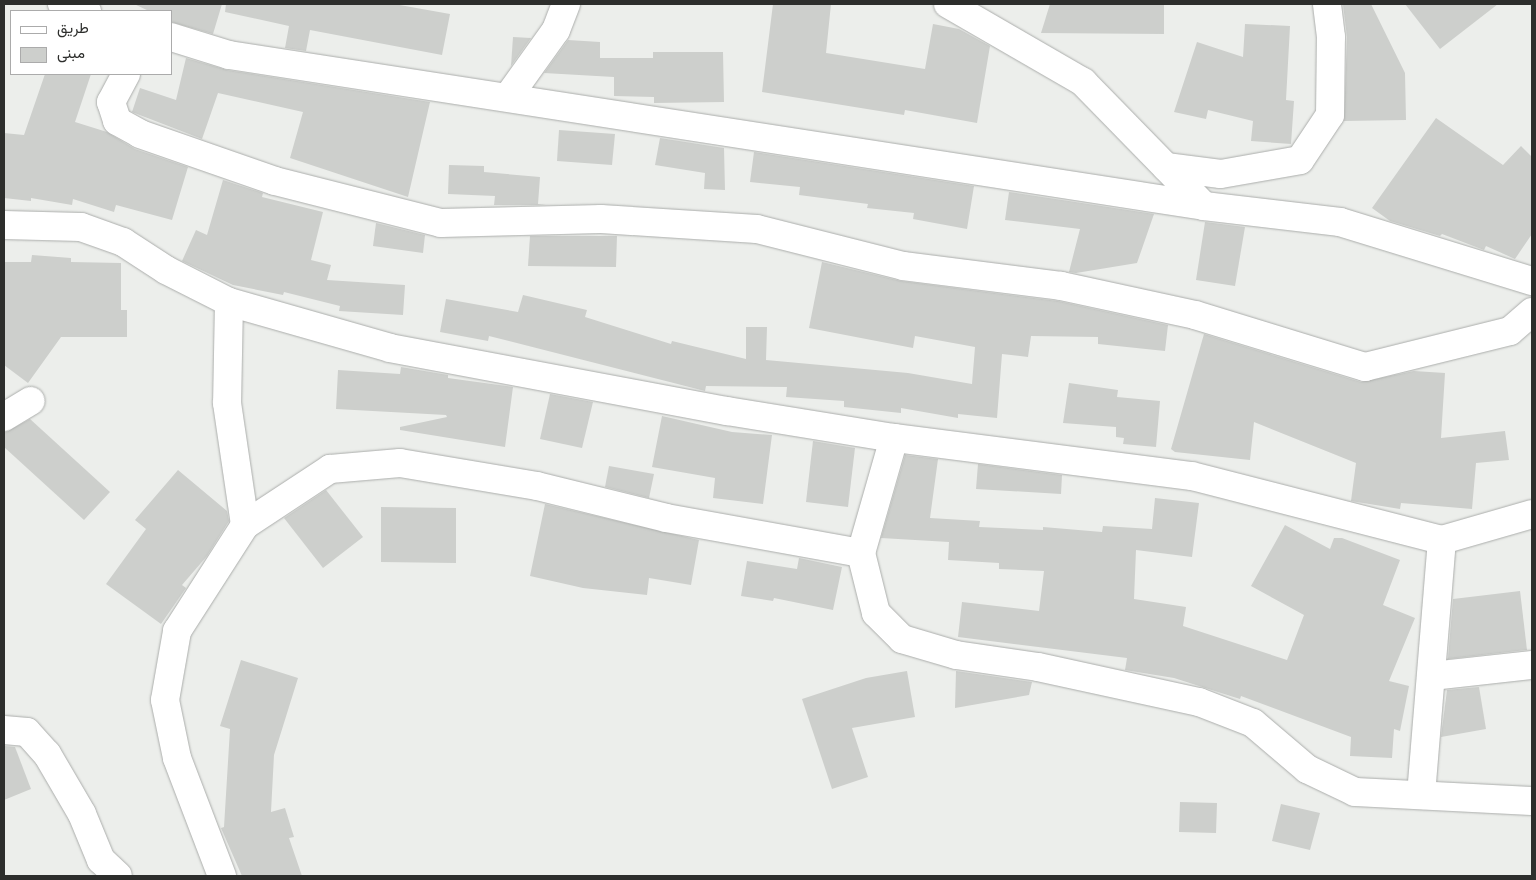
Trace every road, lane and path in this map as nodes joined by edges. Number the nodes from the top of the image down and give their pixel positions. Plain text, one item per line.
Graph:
1 (62, 4) edge
2 (566, 4) edge
3 (948, 4) edge
4 (1327, 4) edge
5 (83, 10) edge
6 (172, 37) edge
7 (126, 75) edge
8 (508, 97) junction
9 (1166, 167) junction
10 (1204, 206) junction
11 (4, 225) edge
12 (1532, 281) edge
13 (229, 302) junction
14 (1532, 312) edge
15 (31, 401) dead end
16 (4, 416) edge
17 (894, 438) junction
18 (1532, 514) edge
19 (244, 524) junction
20 (1442, 540) junction
21 (861, 553) junction
22 (1532, 665) edge
23 (1432, 676) junction
24 (4, 730) edge
25 (1420, 795) junction
26 (1532, 801) edge
27 (118, 876) edge
28 (222, 876) edge

1 - 5 street
2 - 8 street
3 - 9 street
4 - 9 street
6 - 8 street
7 - 14 street
8 - 10 street
9 - 10 street
10 - 12 street
11 - 13 street
13 - 17 street
13 - 19 street
15 - 16 street
17 - 20 street
17 - 21 street
18 - 20 street
19 - 21 street
19 - 28 street
20 - 23 street
21 - 25 street
22 - 23 street
23 - 25 street
24 - 27 street
25 - 26 street

